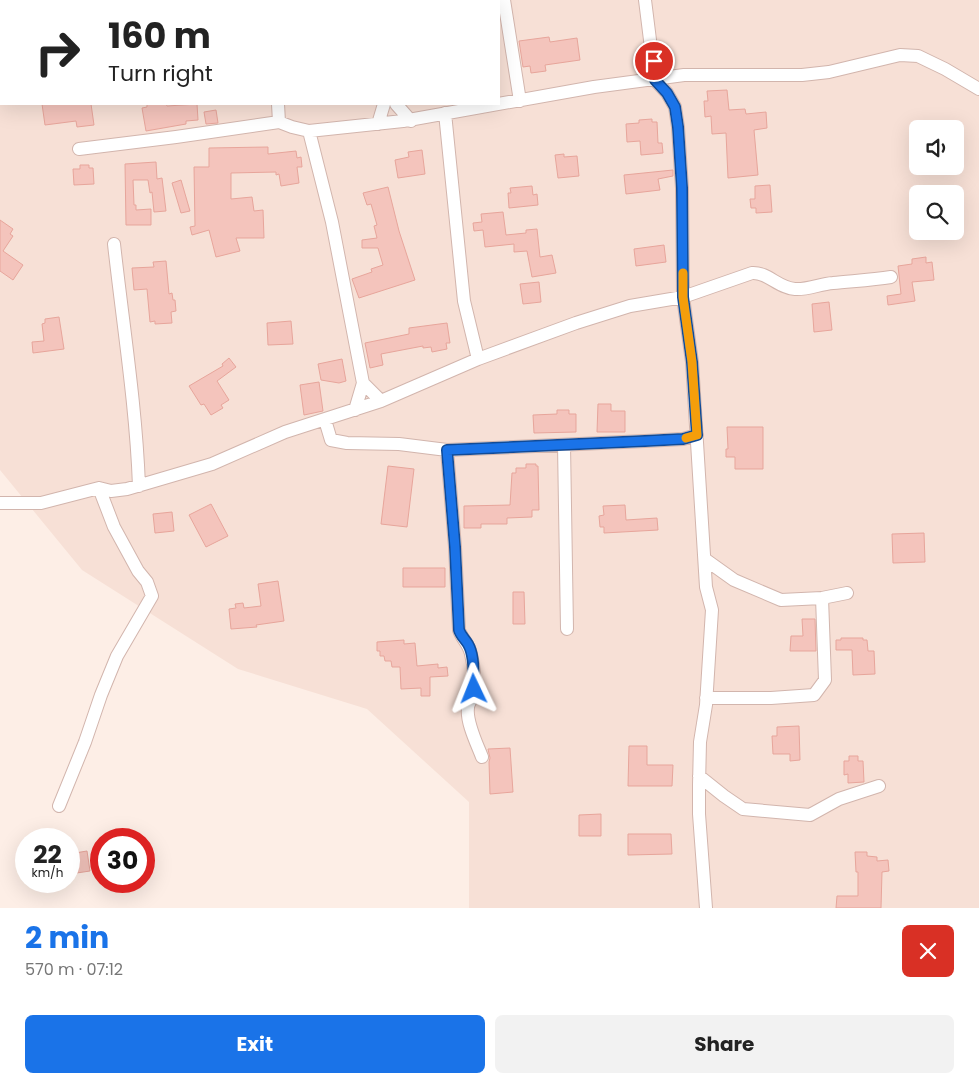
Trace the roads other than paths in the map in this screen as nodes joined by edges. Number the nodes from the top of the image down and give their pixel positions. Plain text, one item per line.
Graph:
1 (504, 0) edge
2 (645, 0) edge
3 (655, 80) junction
4 (979, 88) edge
5 (520, 101) junction
6 (500, 104) edge
7 (278, 105) edge
8 (384, 105) edge
9 (397, 105) edge
10 (495, 105) edge
11 (445, 113) junction
12 (411, 121) junction
13 (279, 122) junction
14 (378, 124) junction
15 (309, 131) junction
16 (80, 149) dead end
17 (114, 244) dead end
18 (891, 277) dead end
19 (683, 297) junction
20 (478, 359) junction
21 (363, 383) junction
22 (382, 401) junction
23 (355, 410) junction
24 (325, 420) junction
25 (697, 435) junction
26 (564, 445) junction
27 (447, 450) junction
28 (139, 486) junction
29 (99, 488) junction
30 (0, 503) edge
31 (706, 560) junction
32 (848, 593) dead end
33 (822, 598) junction
34 (568, 629) dead end
35 (706, 698) junction
36 (482, 757) dead end
37 (699, 776) junction
38 (879, 786) dead end
39 (59, 806) dead end
40 (706, 908) edge

1 - 5 street
2 - 3 street
3 - 4 street
3 - 5 street
3 - 19 street
5 - 6 street
7 - 13 street
8 - 14 street
9 - 12 street
10 - 11 street
11 - 12 street
11 - 20 street
12 - 14 street
13 - 15 street
13 - 16 street
14 - 15 street
15 - 21 street
17 - 28 street
18 - 19 street
19 - 20 street
19 - 25 street
20 - 22 street
21 - 22 street
21 - 23 street
22 - 23 street
23 - 24 street
24 - 27 street
24 - 28 street
25 - 26 street
25 - 31 street
26 - 27 street
26 - 34 street
27 - 36 street
28 - 29 street
29 - 30 street
29 - 39 street
31 - 33 street
31 - 35 street
32 - 33 street
33 - 35 street
35 - 37 street
37 - 38 street
37 - 40 street

